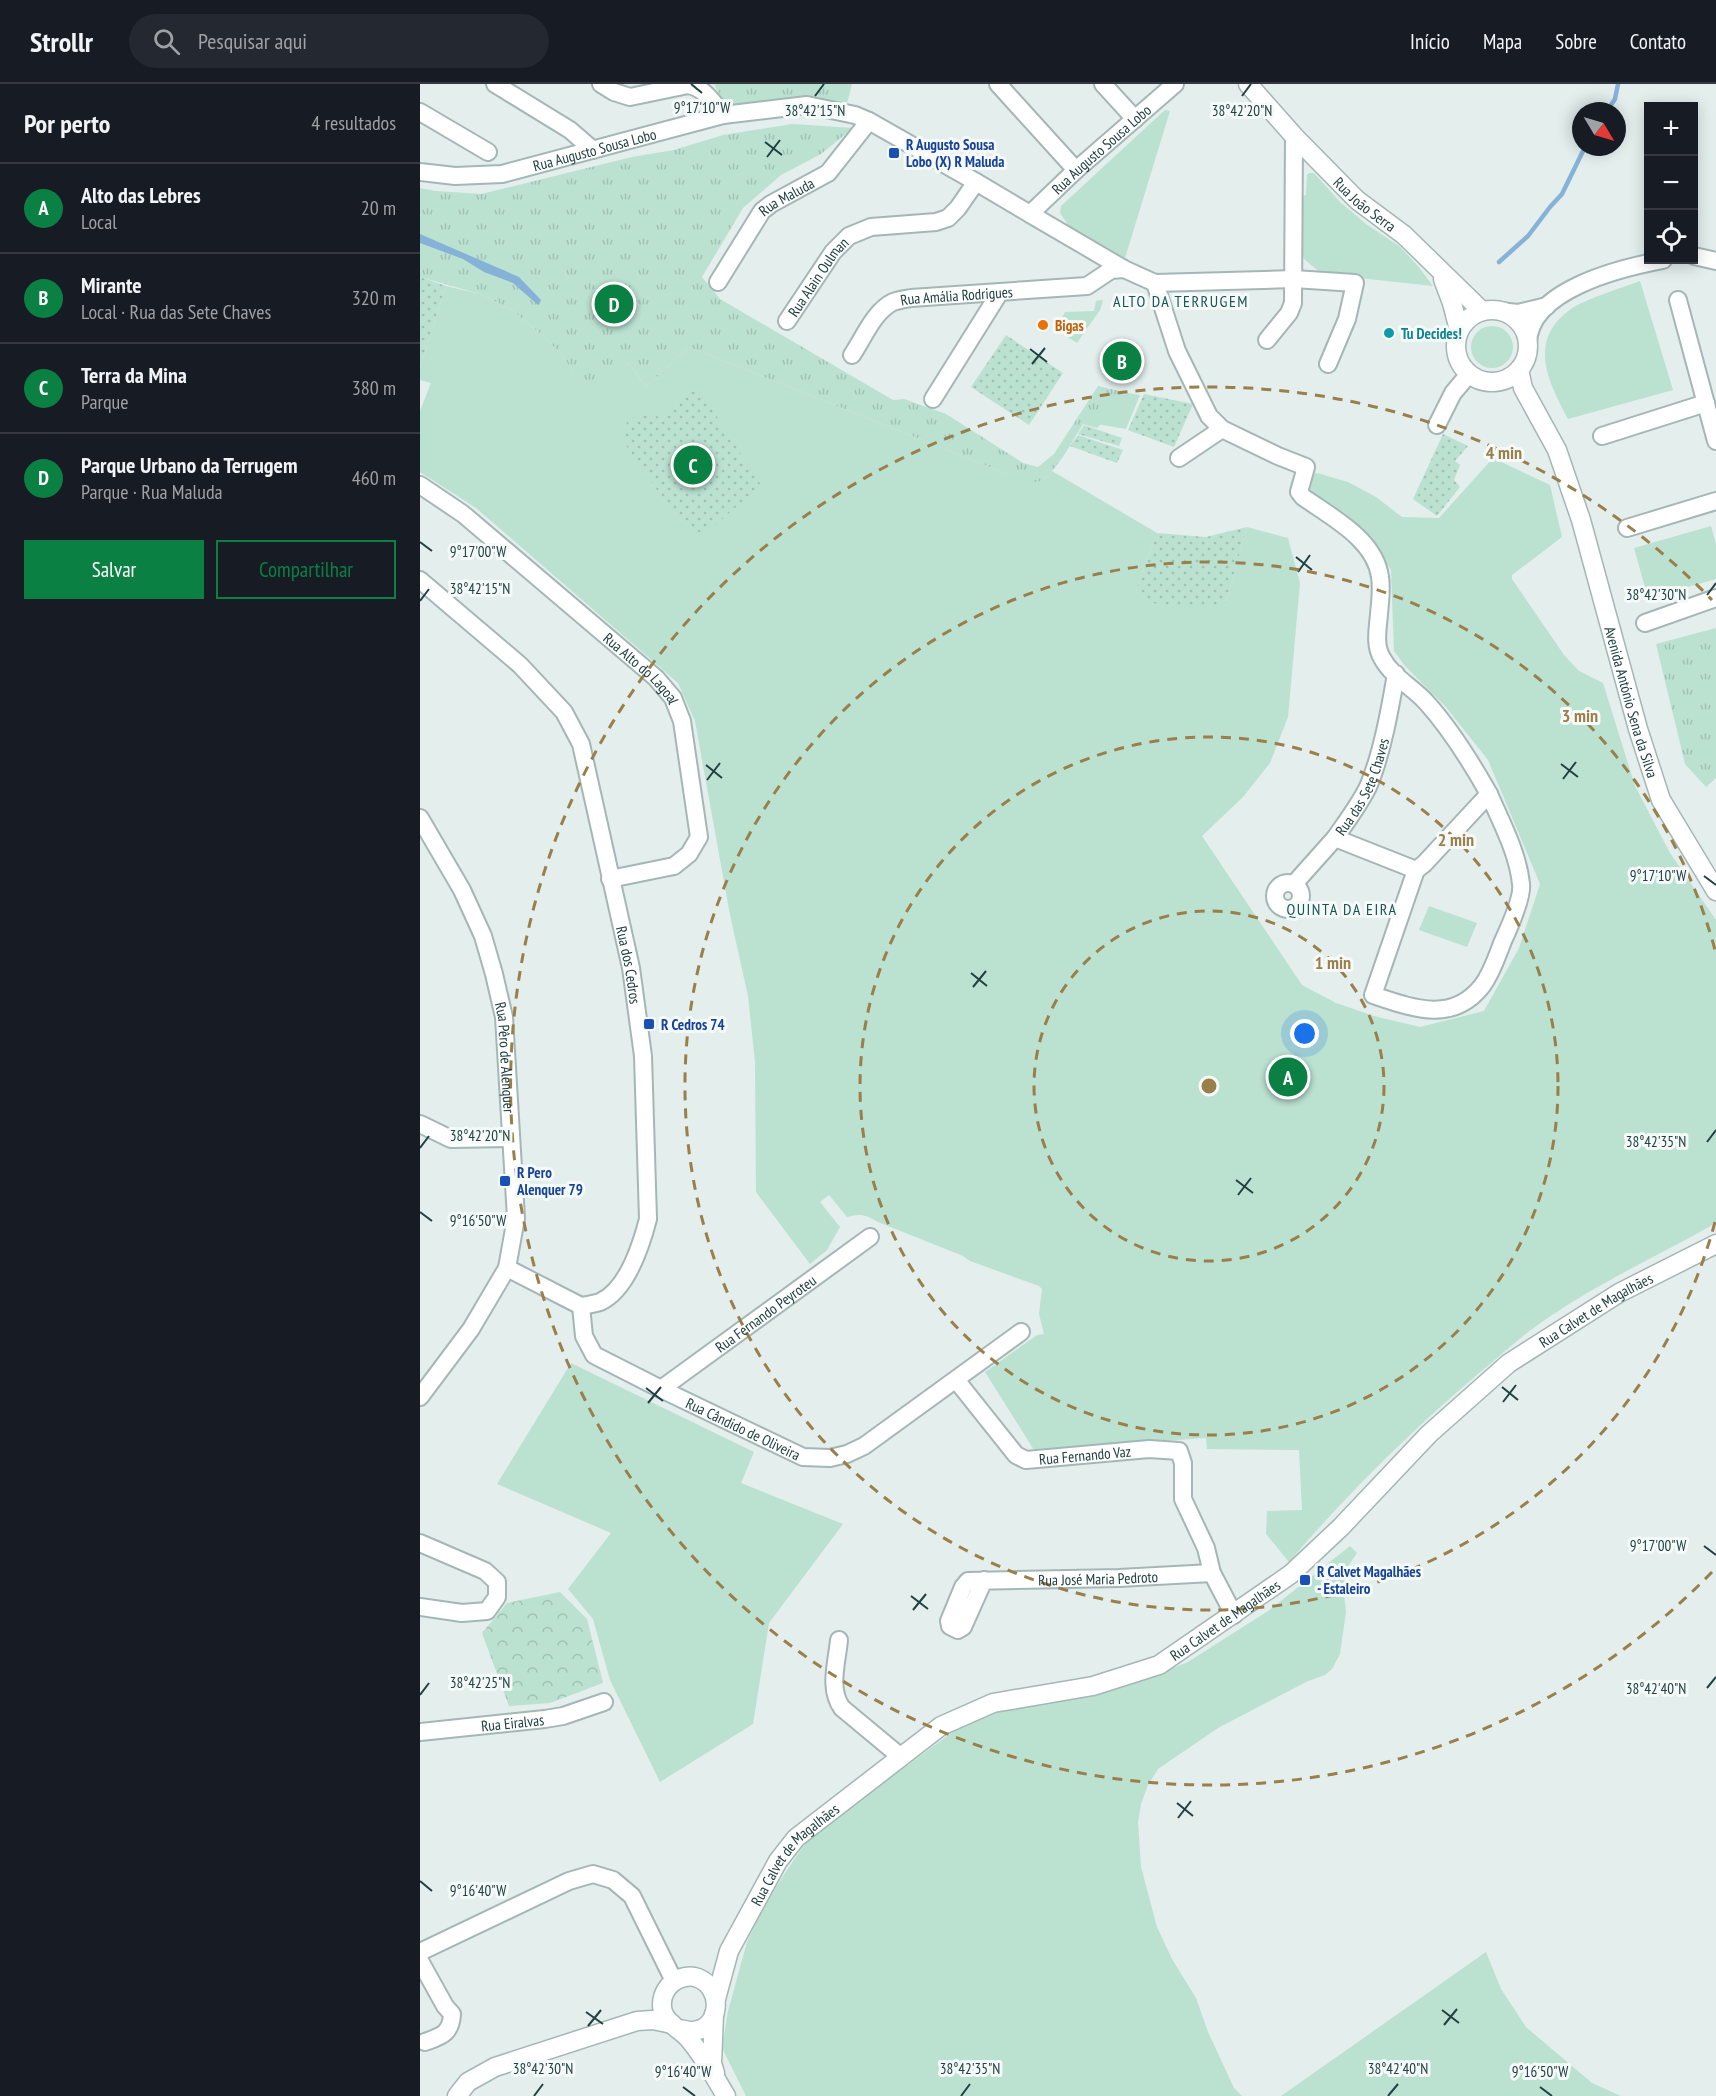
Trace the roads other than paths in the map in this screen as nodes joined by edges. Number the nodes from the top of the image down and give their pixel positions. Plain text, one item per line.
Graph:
1 (495, 84) edge
2 (601, 84) edge
3 (998, 84) edge
4 (1103, 84) edge
5 (1175, 84) edge
6 (1248, 84) edge
7 (420, 112) edge
8 (723, 115) junction
9 (1135, 120) junction
10 (869, 121) junction
11 (1294, 136) junction
12 (593, 150) junction
13 (488, 152) dead end
14 (1076, 170) junction
15 (420, 172) edge
16 (976, 182) junction
17 (1030, 214) junction
18 (1698, 257) edge
19 (1716, 261) edge
20 (1647, 264) edge
21 (1108, 265) junction
22 (1437, 269) junction
23 (1294, 279) junction
24 (718, 282) dead end
25 (1155, 283) junction
26 (1000, 292) junction
27 (1678, 300) dead end
28 (1547, 306) junction
29 (1491, 311) junction
30 (787, 321) dead end
31 (1459, 330) junction
32 (1267, 340) dead end
33 (1528, 345) junction
34 (852, 355) dead end
35 (1328, 364) dead end
36 (1519, 370) junction
37 (1469, 374) junction
38 (1494, 382) junction
39 (933, 399) dead end
40 (1706, 403) junction
41 (1536, 413) junction
42 (1437, 425) dead end
43 (1222, 429) junction
44 (1602, 436) dead end
45 (1716, 441) edge
46 (1179, 458) dead end
47 (420, 485) edge
48 (1716, 501) edge
49 (1627, 528) dead end
50 (420, 580) edge
51 (1716, 598) edge
52 (1646, 623) dead end
53 (1396, 674) junction
54 (1489, 794) junction
55 (420, 818) edge
56 (1335, 838) junction
57 (1416, 870) junction
58 (610, 879) junction
59 (1294, 884) dead end
60 (1716, 891) edge
61 (420, 1124) edge
62 (510, 1138) junction
63 (870, 1237) dead end
64 (1716, 1244) edge
65 (507, 1268) junction
66 (581, 1306) junction
67 (1020, 1332) dead end
68 (957, 1381) junction
69 (661, 1389) junction
70 (420, 1397) edge
71 (420, 1543) edge
72 (1212, 1573) junction
73 (984, 1580) dead end
74 (420, 1607) edge
75 (1234, 1615) junction
76 (842, 1645) dead end
77 (604, 1702) dead end
78 (420, 1732) edge
79 (901, 1757) junction
80 (729, 1951) junction
81 (420, 1952) edge
82 (420, 1961) edge
83 (698, 1978) junction
84 (674, 1981) junction
85 (715, 2006) junction
86 (675, 2026) junction
87 (424, 2042) dead end
88 (721, 2088) edge
89 (457, 2096) edge

1 - 12 street
2 - 8 street
3 - 14 street
4 - 9 street
5 - 9 street, Rua Augusto Sousa Lobo
6 - 11 street, Rua João Serra
7 - 13 street
8 - 10 street, Rua Augusto Sousa Lobo
8 - 12 street, Rua Augusto Sousa Lobo
9 - 14 street, Rua Augusto Sousa Lobo
10 - 16 street, Rua Augusto Sousa Lobo
10 - 24 street, Rua Maluda
11 - 22 street, Rua João Serra
11 - 23 street
12 - 15 street, Rua Augusto Sousa Lobo
14 - 17 street, Rua Augusto Sousa Lobo
16 - 17 street, Rua Augusto Sousa Lobo
16 - 30 street, Rua Alain Oulman
17 - 21 street, Rua Augusto Sousa Lobo
18 - 19 street
20 - 28 street
21 - 25 street
21 - 26 street, Rua Amália Rodrigues
22 - 29 street, Rua João Serra
22 - 31 street, Rua João Serra
23 - 25 street
23 - 32 street
23 - 35 street
25 - 43 street
26 - 34 street, Rua Amália Rodrigues
26 - 39 street
27 - 40 street
28 - 29 street
28 - 33 street
29 - 31 street
29 - 33 street
31 - 37 street
33 - 36 street
36 - 38 street
36 - 41 street, Avenida António Sena da Silva
37 - 38 street
37 - 42 street
38 - 41 street
40 - 44 street
40 - 45 street
41 - 60 street, Avenida António Sena da Silva
43 - 46 street
43 - 53 street
47 - 58 street, Rua Alto do Lagoal
48 - 49 street
50 - 58 street, Rua dos Cedros
51 - 52 street
53 - 54 street
53 - 56 street, Rua das Sete Chaves
54 - 57 street
54 - 57 street
55 - 62 street, Rua Pêro de Alenquer
56 - 57 street, Rua das Sete Chaves
56 - 59 street
58 - 66 street, Rua dos Cedros
61 - 62 street
62 - 65 street, Rua Pêro de Alenquer
63 - 69 street, Rua Fernando Peyroteu
64 - 75 street, Rua Calvet de Magalhães
65 - 66 street
65 - 70 street, Rua Pêro de Alenquer
66 - 69 street, Rua Cândido de Oliveira
67 - 68 street, Rua Cândido de Oliveira
68 - 69 street, Rua Cândido de Oliveira
68 - 72 street, Rua Fernando Vaz
71 - 74 street
72 - 73 street, Rua José Maria Pedroto
72 - 75 street
75 - 79 street, Rua Calvet de Magalhães
76 - 79 street
77 - 78 street, Rua Eiralvas
79 - 80 street, Rua Calvet de Magalhães
80 - 83 street, Rua Calvet de Magalhães
80 - 85 street, Rua Calvet de Magalhães
81 - 84 street
82 - 87 street
83 - 84 street
83 - 85 street
84 - 86 street
85 - 86 street
85 - 88 street, Rua Calvet de Magalhães
86 - 88 street
86 - 89 street

